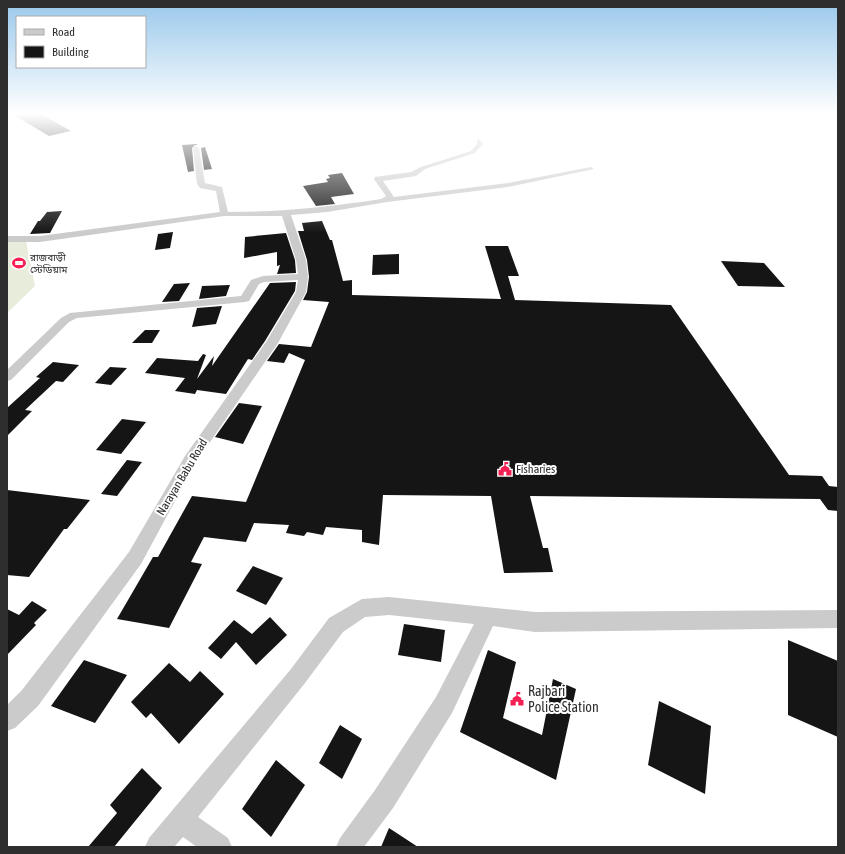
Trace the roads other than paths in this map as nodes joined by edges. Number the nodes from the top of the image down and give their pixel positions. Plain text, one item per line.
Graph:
1 (197, 154) edge
2 (467, 154) edge
3 (591, 169) dead end
4 (387, 200) junction
5 (224, 214) junction
6 (286, 214) junction
7 (7, 239) edge
8 (303, 277) junction
9 (7, 378) edge
10 (488, 616) junction
11 (838, 619) edge
12 (7, 720) edge
13 (180, 820) junction
14 (158, 847) edge
15 (219, 847) edge
16 (349, 847) edge

1 - 5 street
2 - 4 street
3 - 4 street
4 - 6 street
5 - 6 street
5 - 7 street
6 - 8 street, Narayan Babu Road
8 - 9 street
8 - 12 street, Narayan Babu Road
10 - 11 street
10 - 13 street
10 - 16 street
13 - 14 street
13 - 15 street

